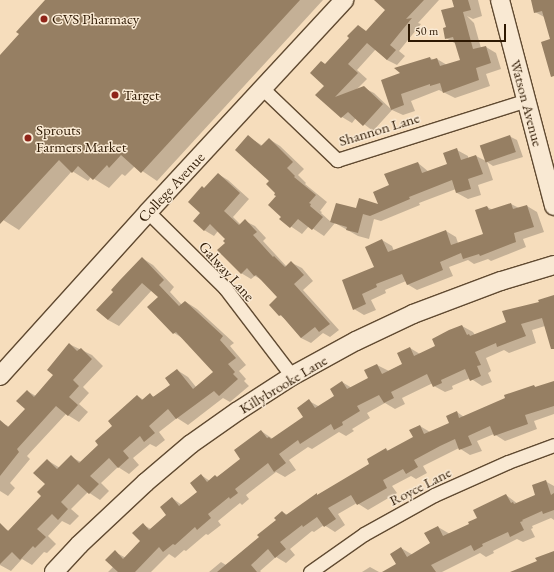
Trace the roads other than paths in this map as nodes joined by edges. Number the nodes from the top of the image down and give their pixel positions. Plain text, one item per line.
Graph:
1 (344, 0) edge
2 (500, 0) edge
3 (263, 89) junction
4 (527, 100) junction
5 (554, 206) edge
6 (148, 212) junction
7 (554, 265) edge
8 (0, 376) edge
9 (292, 376) junction
10 (554, 445) edge
11 (54, 572) edge
12 (310, 572) edge

1 - 3 street, College Avenue
2 - 4 street, Watson Avenue
3 - 4 street, Shannon Lane
3 - 6 street, College Avenue
4 - 5 street, Watson Avenue
6 - 8 street, College Avenue
6 - 9 street, Galway Lane
7 - 9 street, Killybrooke Lane
9 - 11 street, Killybrooke Lane
10 - 12 street, Royce Lane

